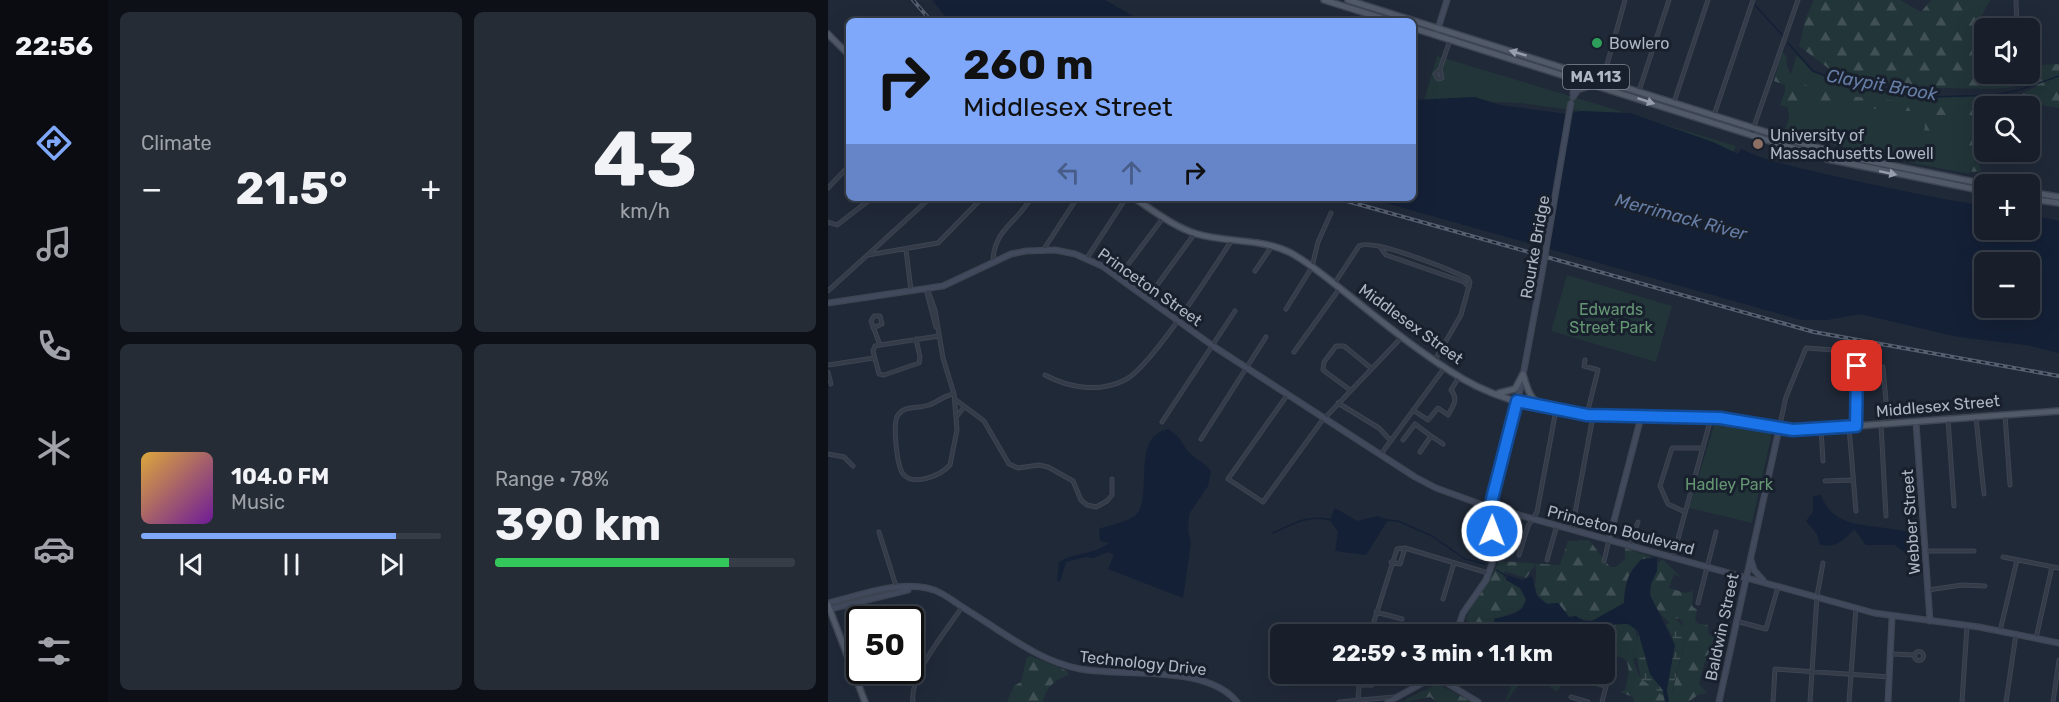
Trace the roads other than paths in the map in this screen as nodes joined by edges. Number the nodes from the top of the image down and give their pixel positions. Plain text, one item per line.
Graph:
1 (1324, 0) edge
2 (1348, 0) edge
3 (1447, 0) edge
4 (1625, 0) edge
5 (1670, 0) edge
6 (1708, 0) edge
7 (1753, 0) edge
8 (1798, 0) edge
9 (2016, 0) edge
10 (1381, 18) edge
11 (1406, 18) edge
12 (2017, 18) edge
13 (1416, 21) edge
14 (1438, 28) junction
15 (1416, 29) edge
16 (1436, 35) junction
17 (829, 37) edge
18 (1450, 40) junction
19 (846, 52) edge
20 (1440, 69) dead end
21 (1576, 74) junction
22 (1603, 79) junction
23 (1605, 87) junction
24 (1639, 91) junction
25 (1572, 99) junction
26 (1674, 102) junction
27 (1693, 108) junction
28 (1690, 115) junction
29 (1714, 115) junction
30 (1753, 131) junction
31 (846, 169) dead end
32 (1974, 182) edge
33 (828, 188) edge
34 (1974, 189) edge
35 (2040, 194) edge
36 (2059, 197) edge
37 (2040, 200) edge
38 (868, 201) edge
39 (927, 201) edge
40 (979, 201) edge
41 (1029, 201) edge
42 (1075, 201) edge
43 (1124, 201) edge
44 (1138, 201) edge
45 (2059, 203) edge
46 (1331, 213) dead end
47 (1163, 218) junction
48 (828, 222) edge
49 (1195, 233) junction
50 (1232, 240) junction
51 (1272, 246) junction
52 (1044, 249) junction
53 (905, 250) junction
54 (866, 256) junction
55 (1087, 258) junction
56 (993, 263) junction
57 (1312, 267) junction
58 (1256, 271) dead end
59 (1118, 278) junction
60 (1337, 286) junction
61 (927, 288) junction
62 (911, 290) junction
63 (828, 291) edge
64 (1147, 299) junction
65 (828, 303) edge
66 (1287, 309) dead end
67 (1235, 311) dead end
68 (1176, 320) junction
69 (873, 328) junction
70 (939, 336) junction
71 (1266, 337) dead end
72 (1402, 337) junction
73 (916, 339) junction
74 (880, 345) junction
75 (1213, 346) junction
76 (1294, 352) dead end
77 (1877, 353) dead end
78 (874, 358) junction
79 (1435, 360) junction
80 (1585, 360) dead end
81 (828, 365) edge
82 (1857, 366) dead end
83 (1445, 367) junction
84 (1883, 367) dead end
85 (1246, 368) junction
86 (1371, 368) junction
87 (828, 372) edge
88 (1523, 374) junction
89 (1045, 375) dead end
90 (1460, 376) junction
91 (831, 384) dead end
92 (1350, 390) junction
93 (1495, 392) junction
94 (954, 394) junction
95 (1288, 394) junction
96 (956, 400) junction
97 (1517, 401) junction
98 (1338, 403) junction
99 (964, 407) junction
100 (1413, 410) junction
101 (1556, 410) junction
102 (2059, 412) edge
103 (1571, 413) junction
104 (2005, 414) junction
105 (957, 416) junction
106 (1590, 416) junction
107 (1641, 417) junction
108 (1976, 417) junction
109 (1324, 418) junction
110 (1711, 418) junction
111 (1407, 419) junction
112 (1948, 419) junction
113 (1916, 422) junction
114 (1162, 423) dead end
115 (1415, 424) junction
116 (1884, 424) junction
117 (1852, 426) junction
118 (1779, 429) junction
119 (1821, 429) junction
120 (1431, 436) junction
121 (1201, 439) dead end
122 (1403, 440) dead end
123 (1390, 441) junction
124 (1443, 444) dead end
125 (1703, 448) junction
126 (1420, 452) dead end
127 (828, 454) edge
128 (1381, 454) junction
129 (1823, 461) dead end
130 (853, 466) dead end
131 (1112, 479) dead end
132 (1853, 480) junction
133 (1825, 482) dead end
134 (2010, 485) dead end
135 (1984, 494) dead end
136 (1954, 506) dead end
137 (1492, 507) junction
138 (1684, 512) junction
139 (1856, 512) dead end
140 (1886, 516) dead end
141 (1533, 519) junction
142 (1638, 522) dead end
143 (1557, 525) junction
144 (1572, 529) junction
145 (879, 531) dead end
146 (1716, 532) dead end
147 (1610, 540) junction
148 (1630, 545) junction
149 (1405, 548) junction
150 (1925, 551) junction
151 (1974, 551) dead end
152 (1519, 555) dead end
153 (1750, 556) junction
154 (2003, 556) dead end
155 (1673, 557) junction
156 (1547, 560) dead end
157 (2017, 560) junction
158 (1604, 561) dead end
159 (1391, 562) junction
160 (1454, 562) junction
161 (1823, 563) dead end
162 (1708, 566) junction
163 (2052, 567) junction
164 (2059, 568) edge
165 (1488, 573) junction
166 (1745, 576) junction
167 (1765, 582) junction
168 (1778, 585) junction
169 (1985, 586) dead end
170 (917, 587) junction
171 (897, 588) junction
172 (1928, 590) junction
173 (1818, 596) junction
174 (1443, 599) dead end
175 (1698, 603) dead end
176 (828, 606) edge
177 (963, 607) junction
178 (1856, 608) junction
179 (1376, 612) junction
180 (1892, 617) junction
181 (1402, 619) dead end
182 (1736, 621) junction
183 (1930, 621) junction
184 (1373, 624) edge
185 (1459, 624) edge
186 (1967, 626) junction
187 (2001, 631) junction
188 (2016, 634) junction
189 (2036, 638) junction
190 (2059, 643) edge
191 (1892, 654) junction
192 (1915, 655) dead end
193 (2059, 660) edge
194 (1812, 671) junction
195 (1851, 674) junction
196 (1890, 677) junction
197 (1372, 684) edge
198 (1421, 684) edge
199 (1451, 684) edge
200 (1599, 684) edge
201 (1358, 685) joint
202 (1606, 686) joint
203 (1396, 697) junction
204 (1571, 697) dead end
205 (1358, 700) junction
206 (865, 702) edge
207 (913, 702) edge
208 (1237, 702) edge
209 (1339, 702) edge
210 (1388, 702) edge
211 (1478, 702) edge
212 (1588, 702) edge
213 (1602, 702) edge
214 (1719, 702) edge
215 (1773, 702) edge
216 (1810, 702) edge
217 (1849, 702) edge
218 (1888, 702) edge
219 (1962, 702) edge
220 (2006, 702) edge
221 (2053, 702) edge

1 - 10 main road
2 - 11 main road, MA 113
3 - 14 main road
4 - 22 street
5 - 24 street
6 - 26 street
7 - 29 street
8 - 30 street
9 - 12 street
13 - 14 main road, MA 113
14 - 16 main road
21 -> 14 main road, MA 113
15 - 16 main road, MA 113
16 - 18 main road, MA 113
17 - 19 main road
18 - 20 street
18 - 21 main road, MA 113
21 - 22 main road, MA 113
21 - 23 main road, MA 113
21 - 25 main road, Rourke Bridge
22 - 24 main road, MA 113
23 - 25 main road
23 -> 28 main road, MA 113
24 - 26 main road, MA 113
25 - 88 main road, Rourke Bridge, bridge
26 - 27 main road, MA 113
27 - 28 street
27 - 29 main road, MA 113
28 - 30 main road, MA 113
29 - 30 main road, MA 113
30 - 32 main road, MA 113
30 -> 34 main road, MA 113
31 - 33 street
35 - 36 main road
37 - 45 main road
38 - 48 street
39 - 54 street
40 - 53 street
41 - 56 street
42 - 52 street
43 - 55 street
44 - 47 main road, Middlesex Street
46 - 57 street
47 - 49 main road, Middlesex Street
47 - 59 street
49 - 50 main road, Middlesex Street
49 - 64 street
50 - 51 main road, Middlesex Street
50 - 68 street
51 - 57 main road, Middlesex Street
51 - 58 street
52 - 55 main road, Princeton Street
52 - 56 main road, Princeton Street
53 - 54 street
53 - 62 street
54 - 63 street
55 - 59 main road, Princeton Street
56 - 61 main road, Princeton Street
57 - 60 main road, Middlesex Street
57 - 66 street
59 - 64 main road, Princeton Street
60 - 72 main road, Middlesex Street
60 - 76 street
60 - 79 street
61 - 62 main road, Princeton Street
61 - 70 street
62 - 65 main road, Princeton Street
64 - 68 main road, Princeton Street
67 - 75 street
68 - 75 main road, Princeton Street
68 - 89 street
69 - 69 street
69 - 74 street
70 - 73 street
70 - 94 street
71 - 85 street
72 - 79 main road, Middlesex Street
72 - 86 street
73 - 74 street
73 - 78 street
74 - 78 street
75 - 85 main road, Princeton Boulevard
75 - 114 street
77 - 118 street, Baldwin Street
78 - 81 street
79 - 83 main road, Middlesex Street
80 - 106 street
82 - 117 street
83 - 90 main road, Middlesex Street
83 - 100 street
84 - 116 street
85 - 95 main road, Princeton Boulevard
85 - 121 street
86 - 92 street
86 - 92 street
87 - 91 street
88 - 93 main road
88 - 97 main road, Rourke Bridge
88 - 103 main road
90 - 93 main road, Middlesex Street
90 - 100 street
92 - 98 street
93 - 97 main road, Middlesex Street
94 - 96 street
94 - 105 street
95 - 109 main road, Princeton Boulevard
95 - 109 street
96 - 99 street
96 - 105 street
97 - 101 main road, Middlesex Street
97 - 137 main road, Rourke Bridge
98 - 109 street
98 - 123 street
99 - 105 street
99 - 131 street
100 - 111 street
101 - 103 main road, Middlesex Street
101 - 141 street
102 - 104 main road, Middlesex Street
103 - 106 main road, Middlesex Street
104 - 108 main road, Middlesex Street
104 - 134 street
106 - 107 main road, Middlesex Street
106 - 144 street
107 - 110 main road, Middlesex Street
107 - 147 main road
108 - 112 main road, Middlesex Street
108 - 135 street
109 - 128 main road, Princeton Boulevard
110 - 118 main road, Middlesex Street
110 - 125 street
111 - 115 street
111 - 123 street
112 - 113 main road, Middlesex Street
112 - 136 street
113 - 116 main road, Middlesex Street
113 - 150 main road, Webber Street
115 - 120 street
115 - 122 street
116 - 117 main road, Middlesex Street
116 - 140 street
117 - 119 main road, Middlesex Street
117 - 132 street
118 - 119 main road, Middlesex Street
118 - 153 main road, Baldwin Street
119 - 129 street
120 - 124 street
120 - 126 street
123 - 128 street
125 - 138 street
125 - 138 street
127 - 130 street
128 - 137 main road, Princeton Boulevard
132 - 133 street
132 - 139 street
137 - 141 main road, Princeton Boulevard
137 - 165 main road, Rourke Bridge
138 - 155 street
141 - 143 main road, Princeton Boulevard
141 - 152 street
142 - 148 street
143 - 144 main road, Princeton Boulevard
143 - 156 street
144 - 147 main road, Princeton Boulevard
145 - 171 street
146 - 162 street
147 - 148 main road, Princeton Boulevard
147 - 158 street
148 - 155 main road, Princeton Boulevard
149 - 159 street
149 - 159 street
149 - 160 street
150 - 151 street
150 - 172 main road, Webber Street
153 - 166 main road, Baldwin Street
153 - 167 main road, Baldwin Street
154 - 157 street
155 - 162 main road, Princeton Boulevard
157 - 163 street
157 - 187 street
159 - 179 street
160 - 165 street
160 - 174 street
161 - 173 street
162 - 166 main road, Princeton Boulevard
162 - 175 street
163 - 164 street
163 - 189 street
165 - 185 main road
166 - 167 main road, Princeton Boulevard
166 - 182 main road, Baldwin Street
167 - 168 main road, Princeton Boulevard
168 - 173 main road, Princeton Boulevard
168 - 182 street
169 - 172 street
170 - 171 main road, Technology Drive
170 - 176 main road
170 - 177 main road, Technology Drive
171 - 176 main road, Technology Drive
172 - 183 main road, Webber Street
173 - 178 main road, Princeton Boulevard
173 - 194 street
176 - 206 main road
177 - 207 street
177 - 208 main road, Technology Drive
178 - 180 main road, Princeton Boulevard
178 - 195 street
179 - 181 street
179 - 184 street
180 - 183 main road, Princeton Boulevard
180 - 191 main road
182 - 214 main road, Baldwin Street
183 - 186 main road, Princeton Boulevard
186 - 187 main road, Princeton Boulevard
186 - 219 street
187 - 188 main road, Princeton Boulevard
188 - 189 main road, Princeton Boulevard
188 - 220 street
189 - 190 main road, Princeton Boulevard
191 - 192 street
191 - 196 main road
193 - 221 street
194 - 195 street
194 - 215 street
194 - 216 street
195 - 196 street
195 - 217 street
196 - 218 main road
197 - 201 street
198 - 203 main road
199 - 211 main road
200 - 202 street
201 - 205 street
202 - 213 street
203 - 205 street
203 - 210 main road
204 - 212 street
205 - 209 street

